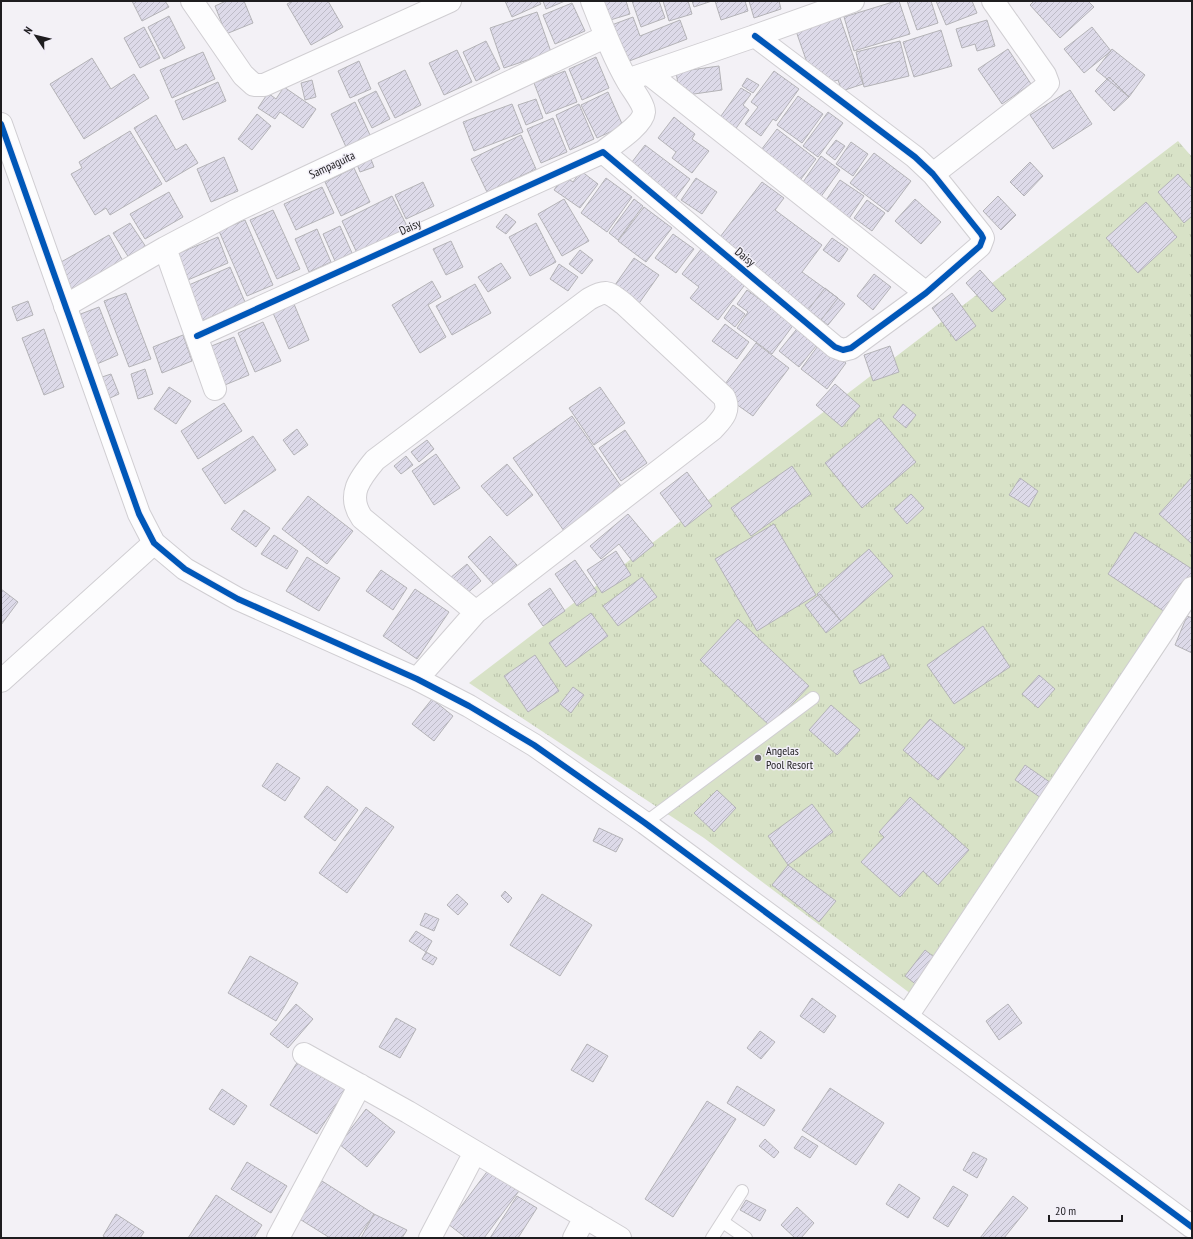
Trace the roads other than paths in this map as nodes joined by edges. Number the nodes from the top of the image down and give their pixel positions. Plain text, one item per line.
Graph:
1 (192, 1) edge
2 (450, 1) edge
3 (592, 1) edge
4 (853, 1) edge
5 (993, 1) edge
6 (605, 36) junction
7 (755, 36) junction
8 (648, 73) junction
9 (627, 80) junction
10 (1, 124) edge
11 (602, 152) junction
12 (933, 174) junction
13 (165, 248) junction
14 (926, 293) junction
15 (65, 306) junction
16 (197, 336) junction
17 (215, 389) dead end
18 (154, 543) junction
19 (1192, 588) edge
20 (476, 612) junction
21 (417, 679) junction
22 (1, 681) edge
23 (813, 698) dead end
24 (646, 823) junction
25 (907, 1016) junction
26 (304, 1054) dead end
27 (360, 1084) junction
28 (475, 1152) junction
29 (742, 1191) dead end
30 (585, 1217) junction
31 (723, 1222) junction
32 (1192, 1227) edge
33 (278, 1238) edge
34 (430, 1238) edge
35 (574, 1238) edge
36 (620, 1238) edge
37 (712, 1238) edge
38 (746, 1238) edge

1 - 2 street
3 - 6 street
4 - 7 street
5 - 12 street
6 - 9 street
6 - 13 street, Sampaguita
7 - 8 street
7 - 12 street, Daisy
8 - 9 street
8 - 14 street
9 - 11 street
10 - 15 street
11 - 14 street, Daisy
11 - 16 street, Daisy
12 - 14 street, Daisy
13 - 15 street, Sampaguita
13 - 16 street
15 - 18 street
16 - 17 street
18 - 21 street
18 - 22 street
19 - 25 street
20 - 20 street
20 - 21 street
21 - 24 street
23 - 24 lane
24 - 25 street
25 - 32 street
26 - 27 street
27 - 28 street
27 - 33 street
28 - 30 street
28 - 34 street
29 - 31 lane
30 - 35 street
30 - 36 street
31 - 37 lane
31 - 38 lane

